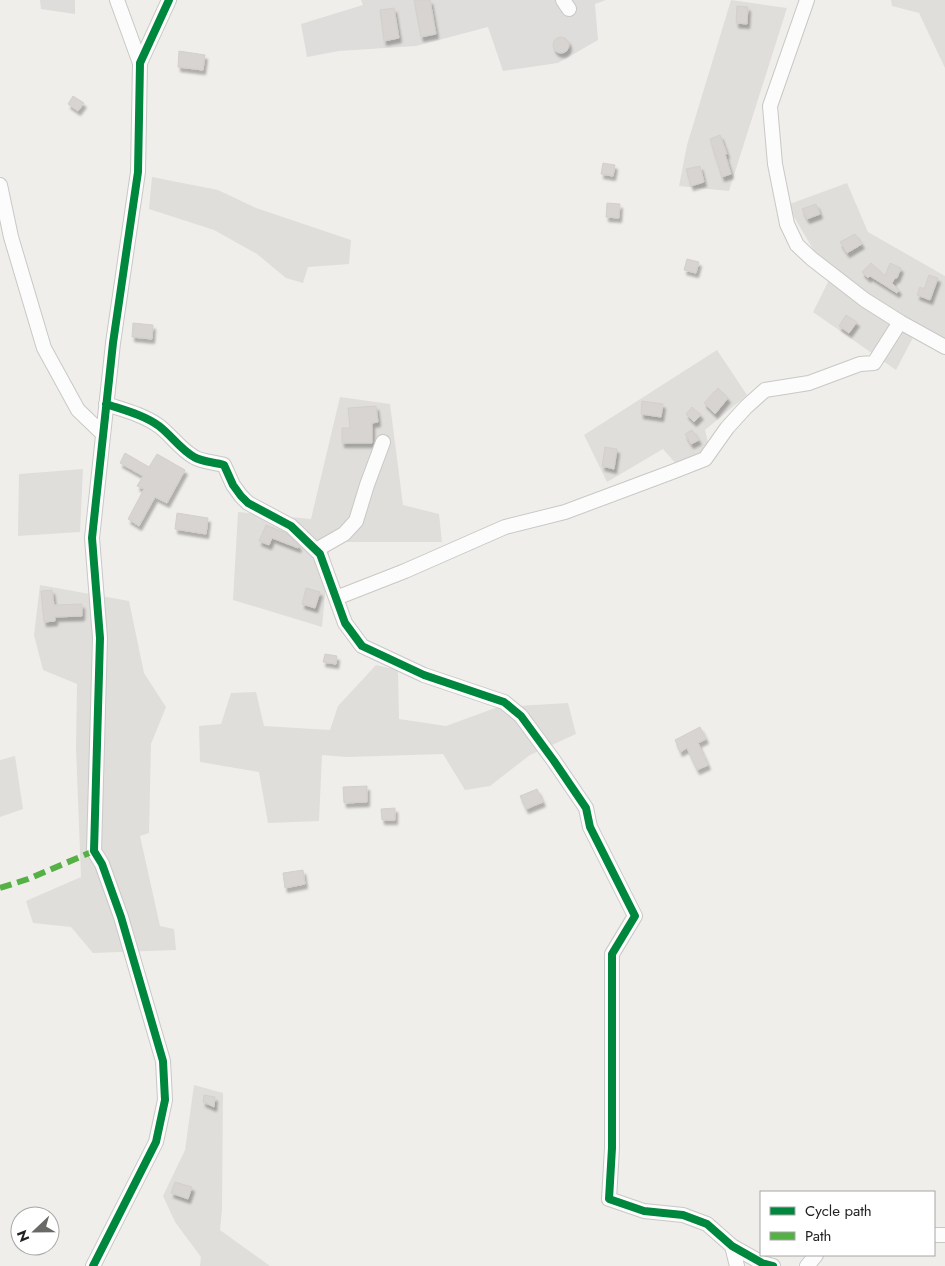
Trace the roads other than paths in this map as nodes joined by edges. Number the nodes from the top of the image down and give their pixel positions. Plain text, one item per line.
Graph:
1 (118, 0) edge
2 (169, 0) edge
3 (807, 0) edge
4 (140, 63) junction
5 (0, 185) edge
6 (900, 322) junction
7 (945, 347) edge
8 (106, 404) junction
9 (103, 434) junction
10 (383, 442) dead end
11 (316, 550) junction
12 (336, 598) junction
13 (732, 1246) junction
14 (815, 1256) edge
15 (93, 1266) edge
16 (737, 1266) edge
17 (773, 1266) edge
18 (807, 1266) edge

1 - 4 street
2 - 4 street
3 - 6 street
4 - 8 street
5 - 9 street
6 - 7 street
6 - 12 street
8 - 9 street
8 - 11 street
9 - 15 street
10 - 11 street
11 - 12 street
12 - 13 street
13 - 16 street
13 - 17 street
14 - 18 street

